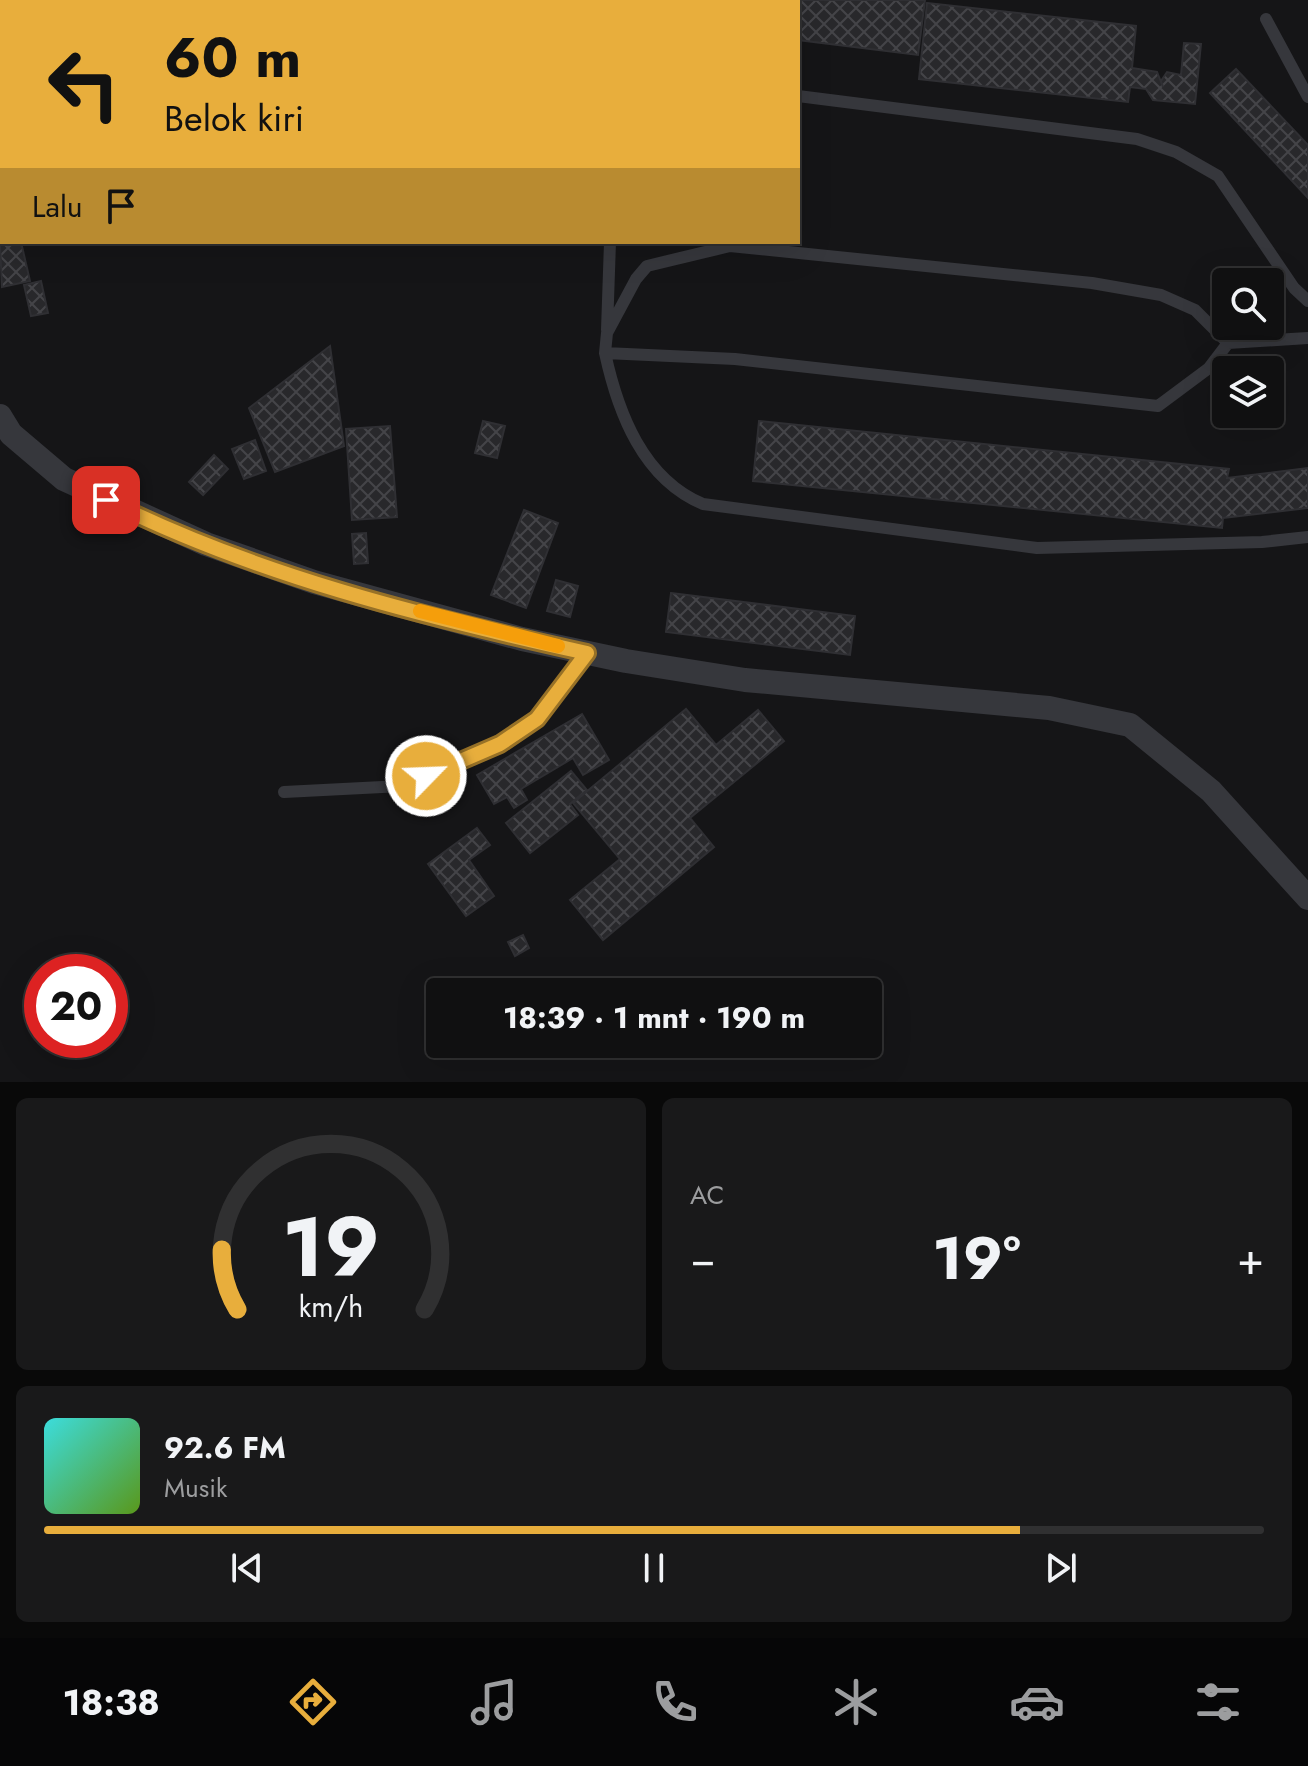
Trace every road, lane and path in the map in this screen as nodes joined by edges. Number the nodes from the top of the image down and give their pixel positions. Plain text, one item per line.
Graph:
1 (1266, 19) dead end
2 (800, 96) edge
3 (1308, 97) edge
4 (610, 244) edge
5 (1308, 301) edge
6 (607, 333) junction
7 (1308, 338) edge
8 (1228, 343) junction
9 (605, 353) junction
10 (0, 416) edge
11 (1308, 537) edge
12 (587, 653) junction
13 (284, 792) dead end
14 (1308, 898) edge

1 - 3 lane
2 - 5 lane
4 - 6 lane
6 - 8 lane
6 - 9 lane
7 - 8 lane
8 - 9 lane
9 - 11 lane
10 - 12 street
12 - 13 lane
12 - 14 street

